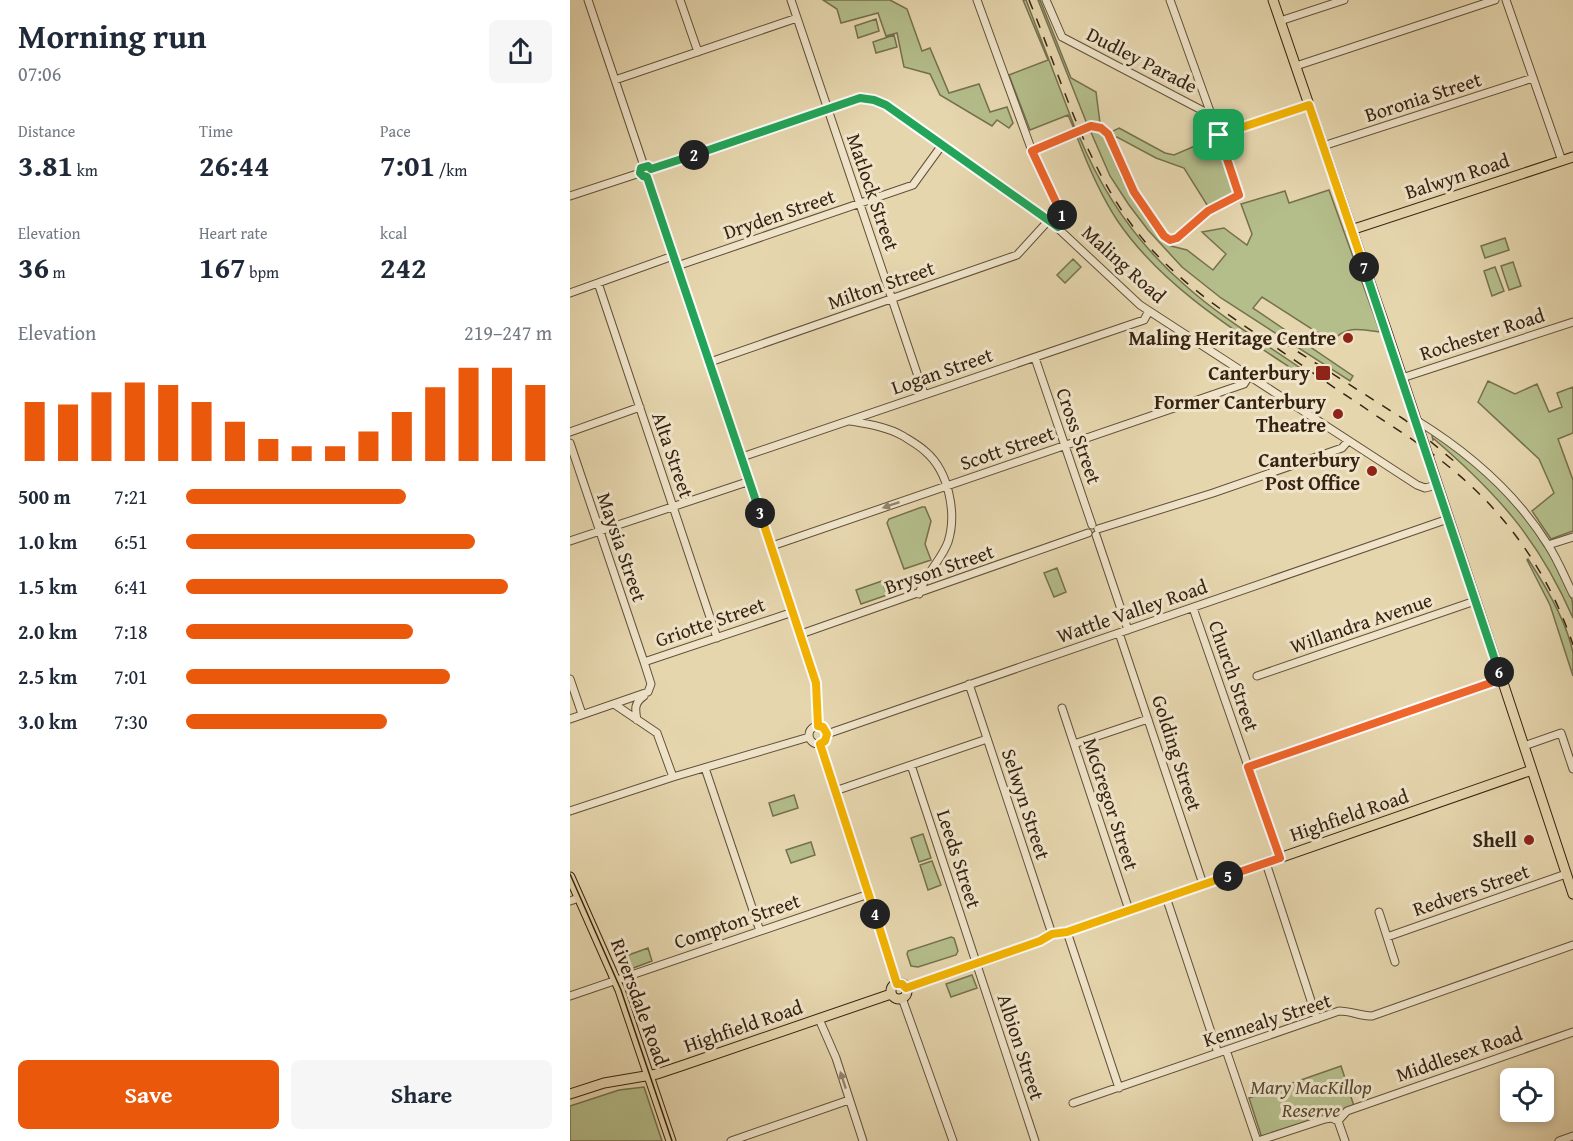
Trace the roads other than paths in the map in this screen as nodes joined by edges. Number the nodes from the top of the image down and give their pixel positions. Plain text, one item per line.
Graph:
1 (588, 0) edge
2 (680, 0) edge
3 (791, 0) edge
4 (977, 0) edge
5 (1046, 0) edge
6 (1170, 0) edge
7 (1273, 0) edge
8 (1344, 0) edge
9 (1495, 0) edge
10 (1506, 0) edge
11 (797, 18) junction
12 (1280, 21) junction
13 (698, 52) junction
14 (1296, 66) junction
15 (1533, 78) junction
16 (615, 80) junction
17 (1309, 105) junction
18 (827, 109) junction
19 (1211, 115) junction
20 (1219, 135) junction
21 (942, 146) junction
22 (1323, 146) junction
23 (1032, 151) junction
24 (1573, 157) edge
25 (1562, 160) junction
26 (645, 171) junction
27 (570, 196) edge
28 (859, 204) junction
29 (1049, 220) junction
30 (1058, 227) junction
31 (1351, 230) junction
32 (673, 255) junction
33 (677, 266) junction
34 (598, 283) junction
35 (570, 292) edge
36 (891, 299) junction
37 (1149, 311) junction
38 (1573, 322) edge
39 (1035, 358) junction
40 (710, 362) junction
41 (1250, 376) junction
42 (1402, 378) junction
43 (924, 394) junction
44 (640, 407) junction
45 (873, 412) junction
46 (1416, 420) junction
47 (848, 421) junction
48 (876, 426) junction
49 (570, 432) edge
50 (1437, 433) junction
51 (1348, 441) junction
52 (570, 443) edge
53 (1423, 443) junction
54 (1065, 446) junction
55 (742, 457) junction
56 (750, 481) junction
57 (1437, 485) junction
58 (947, 486) junction
59 (673, 506) junction
60 (1448, 519) junction
61 (600, 531) junction
62 (1093, 531) junction
63 (1573, 537) edge
64 (570, 541) edge
65 (1548, 545) junction
66 (772, 546) junction
67 (919, 594) junction
68 (1573, 594) edge
69 (1475, 601) junction
70 (1193, 608) junction
71 (794, 612) junction
72 (1128, 630) junction
73 (1119, 633) junction
74 (801, 634) junction
75 (717, 638) junction
76 (644, 662) junction
77 (1257, 676) dead end
78 (570, 679) edge
79 (1502, 679) junction
80 (969, 684) junction
81 (648, 692) junction
82 (614, 704) junction
83 (1062, 708) dead end
84 (582, 714) junction
85 (570, 719) edge
86 (1148, 719) junction
87 (638, 720) junction
88 (818, 726) junction
89 (827, 734) junction
90 (809, 737) junction
91 (987, 739) junction
92 (820, 744) junction
93 (1074, 744) junction
94 (1524, 746) junction
95 (911, 765) junction
96 (1248, 767) junction
97 (705, 768) junction
98 (1573, 769) edge
99 (1532, 770) junction
100 (673, 777) junction
101 (835, 791) junction
102 (570, 811) edge
103 (1280, 858) junction
104 (1266, 863) junction
105 (1566, 874) junction
106 (570, 878) edge
107 (1203, 884) junction
108 (869, 894) junction
109 (1573, 894) edge
110 (1166, 897) junction
111 (575, 899) edge
112 (1129, 910) junction
113 (1379, 912) dead end
114 (760, 931) junction
115 (1067, 932) junction
116 (1052, 934) junction
117 (1387, 937) junction
118 (1573, 945) edge
119 (1395, 962) dead end
120 (976, 964) junction
121 (616, 980) junction
122 (897, 984) junction
123 (906, 988) junction
124 (891, 994) junction
125 (570, 996) edge
126 (902, 998) junction
127 (819, 1019) junction
128 (1317, 1019) junction
129 (1573, 1032) edge
130 (1226, 1050) junction
131 (1218, 1053) junction
132 (648, 1074) junction
133 (1119, 1088) junction
134 (570, 1094) edge
135 (849, 1100) junction
136 (1073, 1103) dead end
137 (1338, 1121) junction
138 (1573, 1136) edge
139 (671, 1141) edge
140 (731, 1141) edge
141 (863, 1141) edge
142 (953, 1141) edge
143 (1035, 1141) edge
144 (1258, 1141) edge
145 (1345, 1141) edge
146 (1559, 1141) edge

1 - 16 street
2 - 13 street
3 - 11 street, Matlock Street
4 - 23 street
5 - 19 street, Dudley Parade
6 - 19 street
7 - 12 main road
8 - 12 street
9 - 14 street
10 - 15 street
11 - 13 street
11 - 18 street, Matlock Street
12 - 14 main road
13 - 16 street
14 - 17 main road
15 - 22 street, Boronia Street
15 - 25 street
16 - 26 street
17 - 20 street
17 - 22 main road
18 - 21 street, Maling Road
18 - 26 street, Maling Road
18 - 28 street, Matlock Street
19 - 20 street
20 - 23 street
21 - 28 street, Dryden Street
21 - 29 street, Maling Road
22 - 31 main road
23 - 30 street
24 - 25 main road, Balwyn Road
25 - 31 main road, Balwyn Road
26 - 27 street, Maling Road
26 - 32 street
28 - 33 street, Dryden Street
28 - 36 street, Matlock Street
29 - 30 street, Maling Road
29 - 36 street, Milton Street
30 - 37 street, Maling Road
31 - 42 main road
32 - 33 street
32 - 34 street
33 - 40 street
34 - 35 street
34 - 44 street, Alta Street
36 - 40 street, Milton Street
36 - 43 street, Matlock Street
37 - 39 street, Logan Street
37 - 41 street, Maling Road
38 - 42 street, Rochester Road
39 - 43 street, Logan Street
39 - 54 street, Cross Street
40 - 55 street
41 - 51 street, Maling Road
41 - 54 street, Scott Street
42 - 46 main road
43 - 45 street, Logan Street
44 - 49 street
44 - 59 street, Alta Street
45 - 47 street, Logan Street
45 - 48 street
46 - 50 street
46 - 53 main road
47 - 48 street
47 - 55 street, Logan Street
48 - 58 street
50 - 53 street
50 - 65 street
51 - 57 street, Maling Road
51 - 62 street, Bryson Street
52 - 61 street, Maysia Street
53 - 57 main road
54 - 58 street, Scott Street
54 - 62 street, Cross Street
55 - 56 street
56 - 59 street
56 - 66 street
57 - 60 main road
58 -> 66 street, Scott Street
58 - 67 street
59 - 61 street
59 - 75 street, Alta Street
60 - 69 main road
60 - 70 street, Wattle Valley Road
61 - 64 street
61 - 76 street, Maysia Street
62 - 67 street, Bryson Street
62 - 72 street, Cross Street
63 - 65 street
65 - 68 street
66 - 71 street
67 - 74 street, Bryson Street
69 - 77 street, Willandra Avenue
69 - 79 main road
70 - 72 street, Wattle Valley Road
70 - 96 street, Church Street
71 - 74 street
71 - 75 street, Griotte Street
72 - 73 street, Wattle Valley Road
73 - 80 street, Wattle Valley Road
73 - 86 street, Golding Street
74 - 88 street
75 - 76 street, Griotte Street
76 - 81 street, Griotte Street
78 - 84 street
79 - 94 main road
79 - 96 street
80 - 89 street, Wattle Valley Road
80 - 91 street, Selwyn Street
81 - 82 street
81 - 87 street
82 - 84 street
82 - 87 street
83 - 93 street, McGregor Street
84 - 85 street
86 - 93 street
86 - 107 street, Golding Street
87 - 100 street
88 - 89 street
88 - 90 street
89 - 92 street
90 - 92 street
90 - 97 street
91 - 95 street
91 - 116 street, Selwyn Street
92 - 101 street
93 - 112 street, McGregor Street
94 - 98 street
94 - 99 main road
95 - 101 street
95 - 120 street, Leeds Street
96 - 103 street, Church Street
97 - 100 street
97 - 114 street
99 - 103 main road, Highfield Road
99 - 105 main road
100 - 102 street
101 - 108 street
103 - 104 main road, Highfield Road
104 - 107 main road, Highfield Road
104 - 128 street
105 - 109 main road
105 - 117 street, Redvers Street
106 - 111 main road, Riversdale Road
107 - 110 main road, Highfield Road
108 - 114 street, Compton Street
108 - 122 street
110 - 112 main road, Highfield Road
110 - 131 street
111 - 121 main road, Riversdale Road
112 - 115 main road, Highfield Road
113 - 117 street
114 - 121 street, Compton Street
115 - 116 main road, Highfield Road
115 - 133 street
116 - 120 main road, Highfield Road
117 - 119 street
118 - 128 street, Kennealy Street
120 - 123 main road, Highfield Road
120 - 143 street, Albion Street
121 - 125 street, Compton Street
121 - 132 main road, Riversdale Road
122 - 123 main road
122 - 124 main road
123 - 126 main road
124 - 126 main road
124 - 127 main road, Highfield Road
126 - 142 street
127 - 132 main road, Highfield Road
135 -> 127 street
128 - 130 street, Kennealy Street
129 - 137 street, Middlesex Road
130 - 131 street, Kennealy Street
130 - 144 street
131 - 133 street, Kennealy Street
132 - 134 main road, Highfield Road
132 - 139 main road, Riversdale Road
133 - 136 street, Kennealy Street
135 - 140 street
135 - 141 street
137 - 144 street, Middlesex Road
137 - 145 street
138 - 146 street

